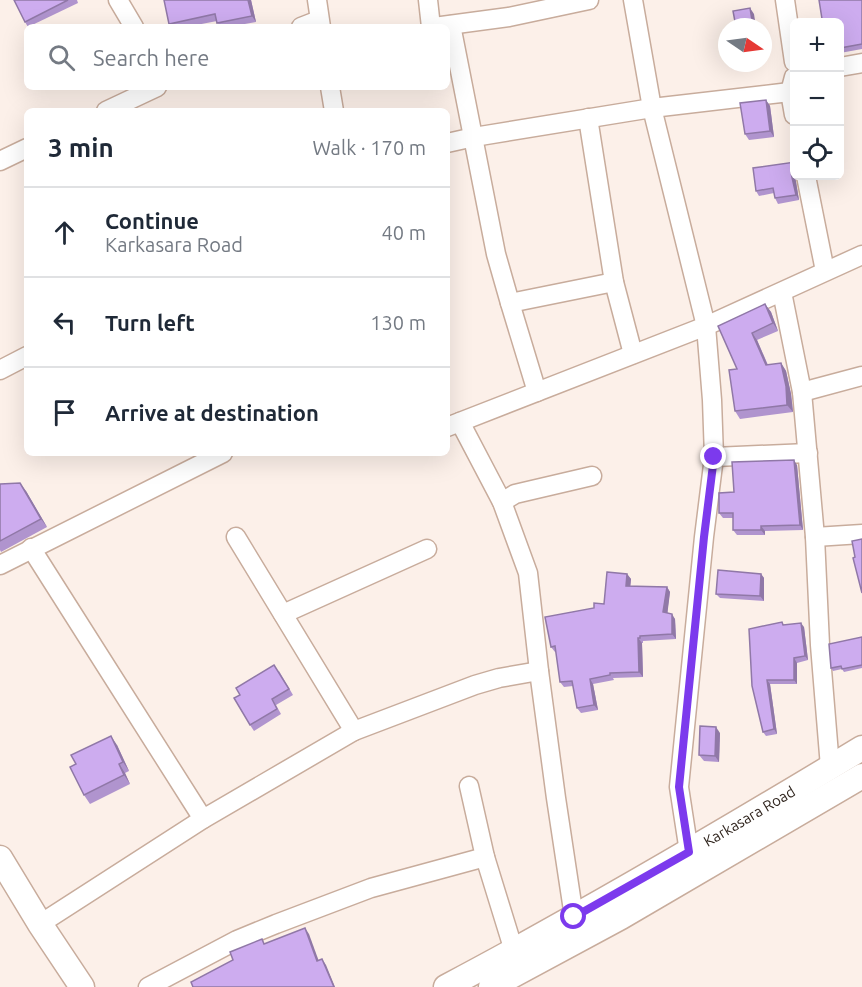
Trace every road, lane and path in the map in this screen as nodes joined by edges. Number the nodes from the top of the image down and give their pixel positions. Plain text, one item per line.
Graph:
1 (118, 0) edge
2 (317, 0) edge
3 (428, 0) edge
4 (589, 0) edge
5 (633, 0) edge
6 (785, 0) edge
7 (320, 23) edge
8 (132, 24) edge
9 (438, 24) edge
10 (450, 25) edge
11 (790, 31) edge
12 (450, 61) edge
13 (862, 63) edge
14 (844, 66) edge
15 (790, 85) edge
16 (151, 90) edge
17 (330, 90) edge
18 (112, 108) edge
19 (334, 108) edge
20 (652, 108) junction
21 (588, 118) junction
22 (474, 137) junction
23 (450, 142) edge
24 (24, 149) edge
25 (2, 155) edge
26 (807, 180) edge
27 (862, 255) edge
28 (825, 271) junction
29 (614, 282) junction
30 (782, 292) junction
31 (510, 303) junction
32 (706, 326) junction
33 (633, 354) junction
34 (24, 358) edge
35 (0, 370) edge
36 (862, 376) edge
37 (537, 392) junction
38 (802, 392) junction
39 (453, 425) edge
40 (808, 453) junction
41 (217, 456) edge
42 (714, 457) junction
43 (592, 476) dead end
44 (502, 502) junction
45 (862, 534) edge
46 (236, 537) dead end
47 (815, 537) junction
48 (31, 548) junction
49 (427, 549) dead end
50 (0, 565) edge
51 (283, 614) junction
52 (539, 671) junction
53 (354, 730) junction
54 (862, 748) edge
55 (830, 767) junction
56 (862, 776) edge
57 (469, 786) dead end
58 (203, 819) junction
59 (689, 852) junction
60 (485, 857) junction
61 (0, 858) edge
62 (574, 917) junction
63 (40, 924) junction
64 (514, 951) junction
65 (82, 987) edge
66 (148, 987) edge
67 (446, 987) edge
68 (491, 987) edge

1 - 8 street
2 - 7 street
3 - 9 street
4 - 10 street
5 - 20 street
6 - 11 street
12 - 22 street
13 - 14 street
15 - 20 street
16 - 18 street
17 - 19 street
20 - 21 street
20 - 32 street
21 - 22 street
21 - 29 street
22 - 23 street
22 - 31 street
24 - 25 street
26 - 28 street
27 - 28 street
28 - 30 street
29 - 31 street
29 - 33 street
30 - 32 street
30 - 38 street
31 - 37 street
32 - 33 street
32 - 42 street
33 - 37 street
34 - 35 street
36 - 38 street
37 - 39 street
38 - 40 street
39 - 44 street
40 - 42 street
40 - 47 street
41 - 48 street
42 - 59 street
43 - 44 street
44 - 52 street
45 - 47 street
46 - 51 street
47 - 55 street
48 - 50 street
48 - 58 street
49 - 51 street
51 - 53 street
52 - 53 street
52 - 62 street
53 - 58 street
54 - 55 main road, Karkasara Road
55 - 59 main road, Karkasara Road
56 - 68 main road, Karkasara Road
57 - 60 street
58 - 63 street
59 - 62 main road, Karkasara Road
60 - 64 street
60 - 66 street
61 - 63 main road
62 - 64 main road, Karkasara Road
63 - 65 main road
64 - 67 main road, Karkasara Road

